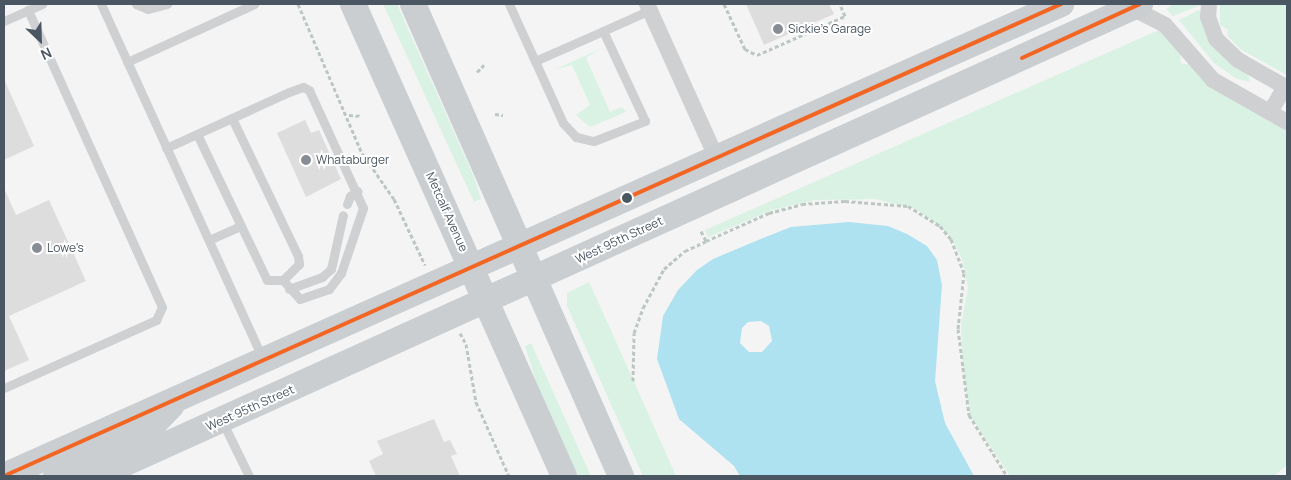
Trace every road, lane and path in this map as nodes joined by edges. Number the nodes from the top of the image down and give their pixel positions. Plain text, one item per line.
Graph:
1 (42, 4) edge
2 (101, 4) edge
3 (136, 4) edge
4 (167, 4) edge
5 (254, 4) edge
6 (298, 4) edge
7 (353, 4) edge
8 (413, 4) edge
9 (509, 4) edge
10 (724, 4) edge
11 (840, 4) edge
12 (1061, 4) edge
13 (1209, 4) edge
14 (1136, 6) edge
15 (648, 7) edge
16 (28, 10) junction
17 (4, 21) edge
18 (603, 32) junction
19 (535, 61) junction
20 (127, 62) junction
21 (484, 65) dead end
22 (477, 72) dead end
23 (1286, 88) edge
24 (1270, 112) junction
25 (496, 114) dead end
26 (349, 115) junction
27 (503, 115) dead end
28 (362, 116) dead end
29 (232, 118) junction
30 (1287, 122) edge
31 (197, 134) junction
32 (166, 148) junction
33 (380, 159) dead end
34 (717, 159) junction
35 (373, 169) junction
36 (358, 191) junction
37 (347, 204) dead end
38 (343, 215) dead end
39 (240, 226) junction
40 (701, 231) dead end
41 (208, 240) junction
42 (706, 241) junction
43 (517, 247) junction
44 (472, 267) junction
45 (283, 280) junction
46 (532, 280) junction
47 (434, 282) junction
48 (289, 289) junction
49 (487, 301) junction
50 (451, 318) junction
51 (263, 359) junction
52 (633, 381) dead end
53 (4, 388) edge
54 (177, 397) junction
55 (222, 421) junction
56 (4, 476) edge
57 (56, 476) edge
58 (97, 476) edge
59 (249, 476) edge
60 (510, 476) edge
61 (564, 476) edge
62 (621, 476) edge
63 (1007, 476) edge

1 - 16 lane
2 - 20 lane
3 - 4 lane
5 - 20 lane
6 - 26 path
7 - 44 main road, Metcalf Avenue
8 - 43 main road
9 - 19 lane
10 - 11 path
12 - 34 main road
13 - 23 street
14 - 24 street
14 - 46 main road, West 95th Street
15 - 18 lane
15 - 34 street
16 - 17 lane
16 - 53 lane
18 - 19 lane
18 - 19 lane
20 - 32 lane
21 - 22 path
23 - 24 street
24 - 30 street
25 - 27 path
26 - 28 path
26 - 35 path
29 - 31 lane
29 - 36 lane
29 - 45 lane
31 - 32 lane
31 - 39 lane
32 - 41 lane
33 - 35 path
34 - 43 main road
35 - 47 path
36 - 37 lane
36 - 48 lane
38 - 48 lane
39 - 41 lane
39 - 45 lane
40 - 42 path
41 - 51 lane
42 - 52 path
42 - 63 path
43 - 44 main road
43 - 46 main road
44 - 47 main road
44 - 49 main road, Metcalf Avenue
45 - 48 lane
46 - 49 main road, West 95th Street
46 - 62 main road
47 - 51 main road
49 - 50 main road, West 95th Street
49 - 61 main road, Metcalf Avenue
50 - 55 main road, West 95th Street
50 - 60 path
51 - 54 main road
54 - 56 main road
54 - 57 main road
55 - 58 main road, West 95th Street
55 - 59 lane

